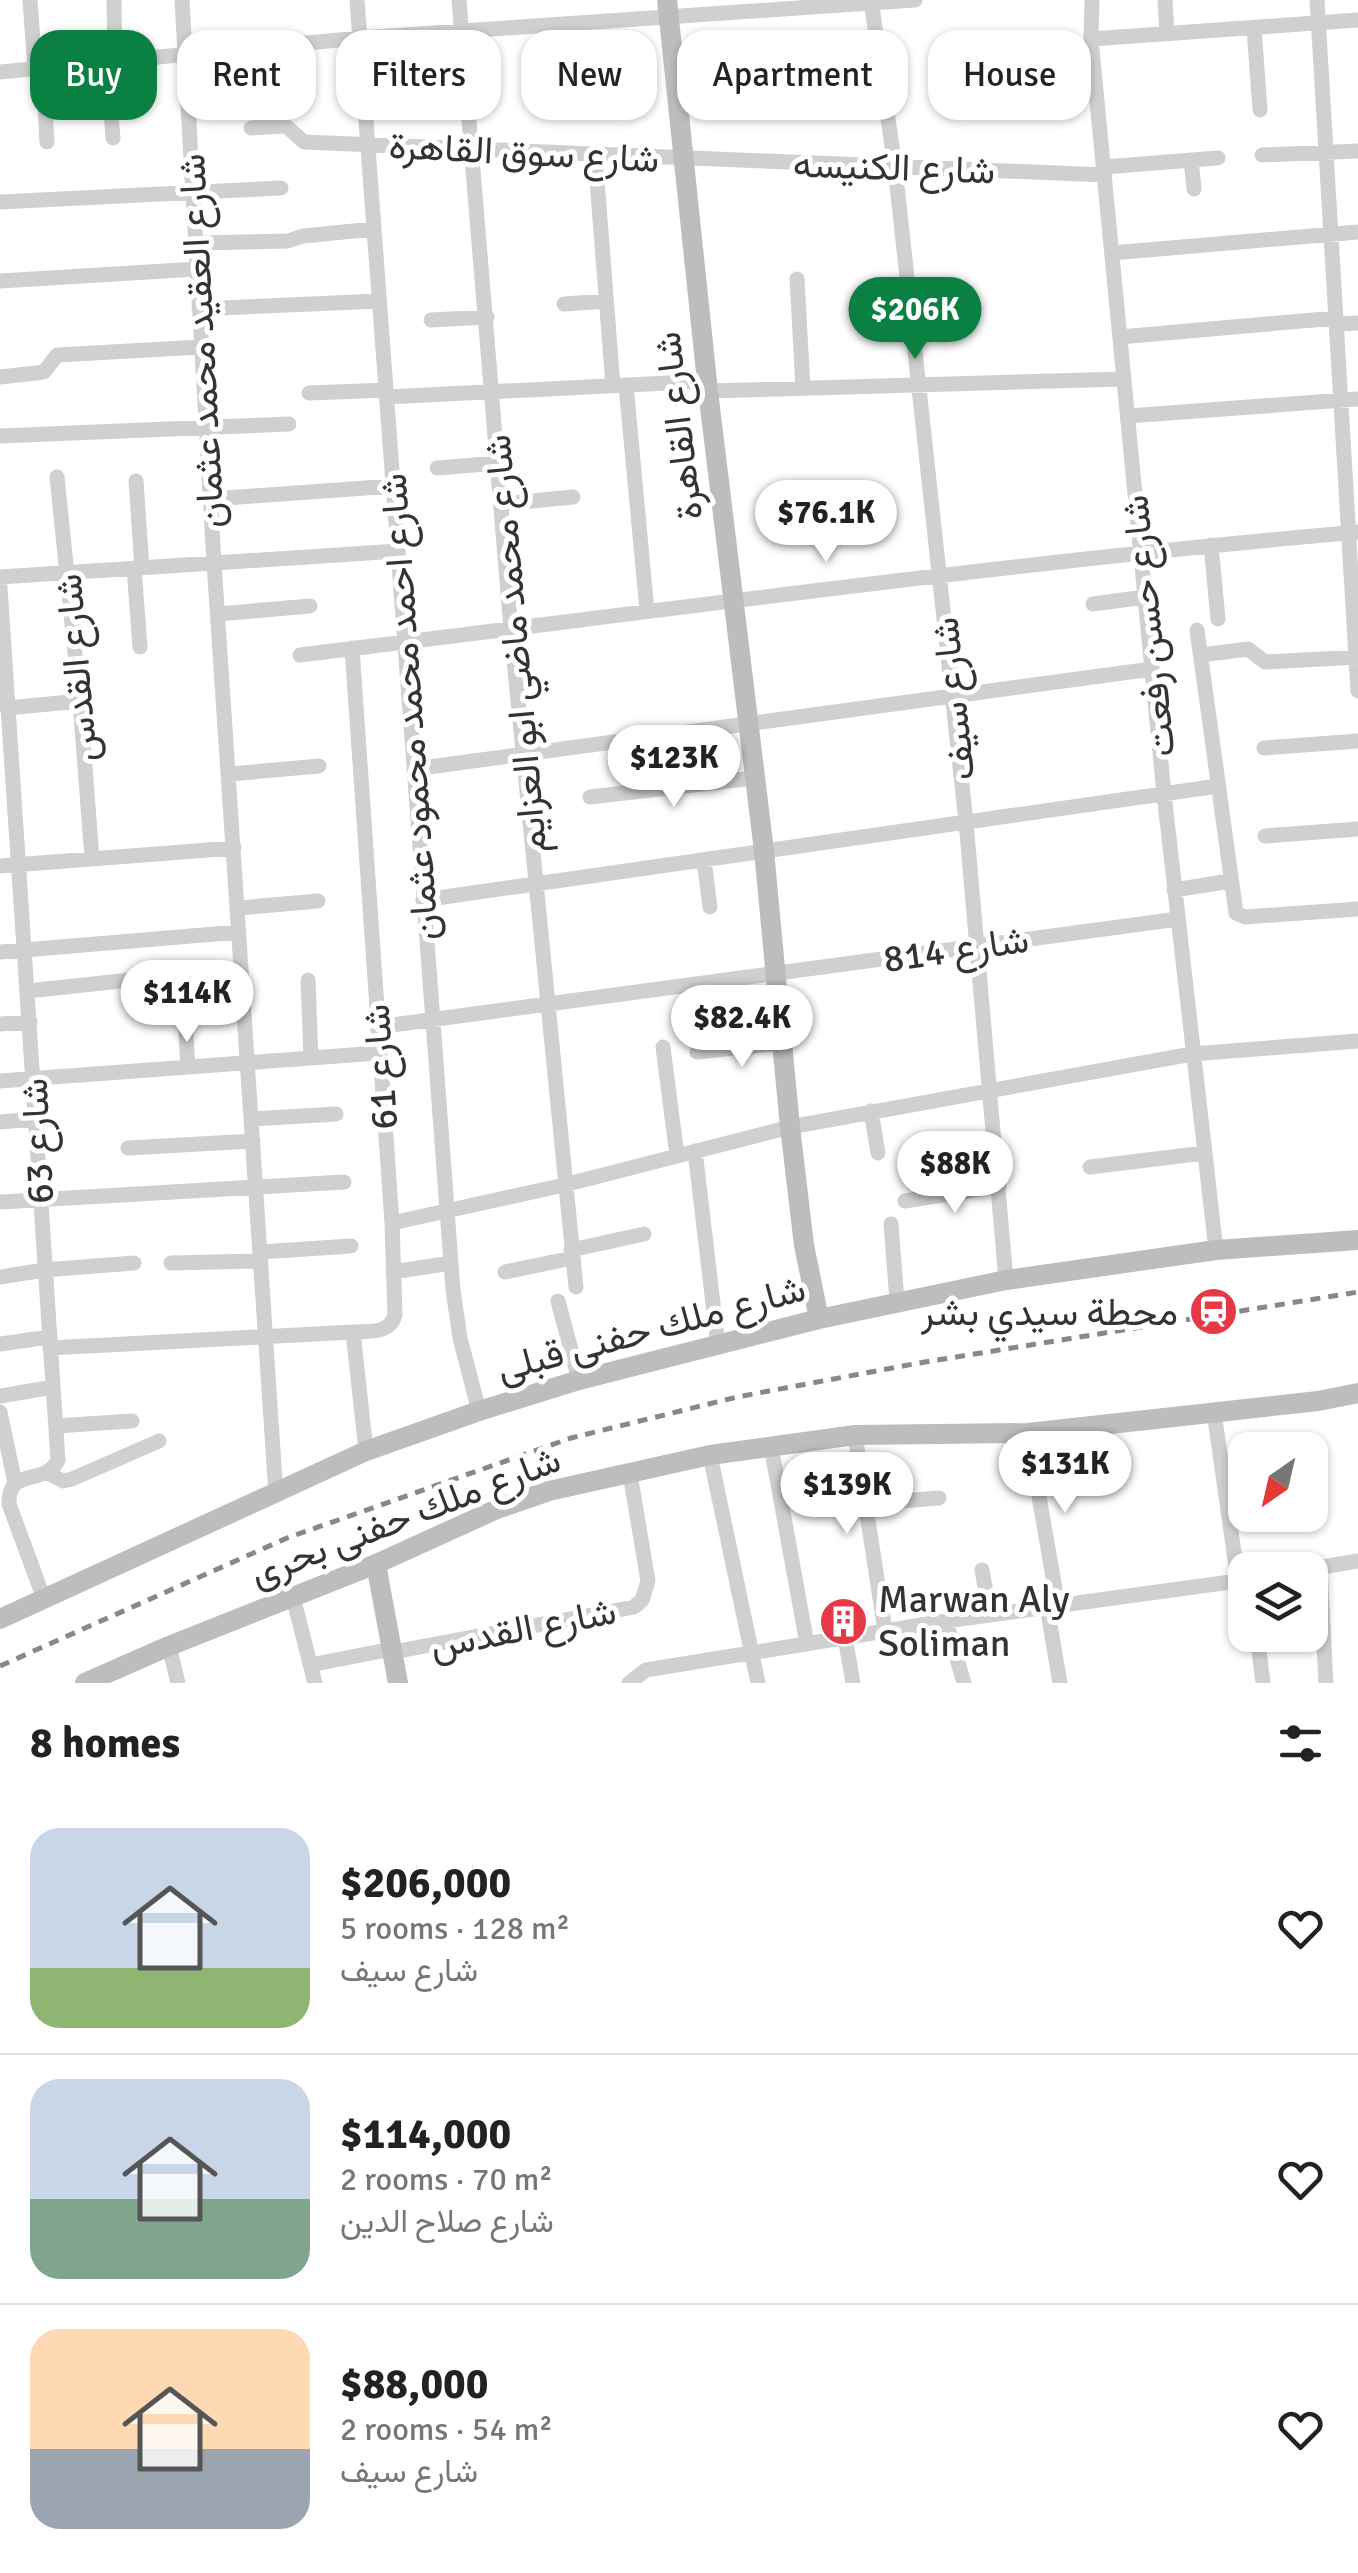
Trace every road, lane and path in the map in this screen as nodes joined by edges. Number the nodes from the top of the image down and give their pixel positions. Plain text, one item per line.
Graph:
1 (30, 0) edge
2 (114, 0) edge
3 (182, 0) edge
4 (357, 0) edge
5 (460, 0) edge
6 (915, 0) edge
7 (1092, 0) edge
8 (1166, 0) edge
9 (1316, 0) edge
10 (871, 2) edge
11 (769, 5) edge
12 (668, 9) edge
13 (1358, 20) edge
14 (1318, 23) junction
15 (1254, 28) junction
16 (34, 30) edge
17 (113, 30) edge
18 (184, 30) edge
19 (359, 30) edge
20 (462, 30) edge
21 (471, 30) edge
22 (1167, 34) junction
23 (1091, 39) junction
24 (30, 69) edge
25 (0, 72) edge
26 (1260, 110) dead end
27 (45, 120) edge
28 (113, 120) edge
29 (188, 120) edge
30 (365, 120) edge
31 (470, 120) edge
32 (251, 128) dead end
33 (113, 138) dead end
34 (47, 142) dead end
35 (367, 144) junction
36 (472, 149) junction
37 (1358, 151) edge
38 (1325, 152) junction
39 (595, 155) junction
40 (1262, 156) dead end
41 (1218, 158) dead end
42 (682, 160) junction
43 (1191, 160) junction
44 (895, 167) junction
45 (1105, 171) junction
46 (282, 188) dead end
47 (1194, 189) dead end
48 (192, 192) junction
49 (0, 202) edge
50 (374, 228) junction
51 (1358, 232) edge
52 (1330, 234) junction
53 (196, 243) junction
54 (1112, 252) junction
55 (198, 269) junction
56 (797, 279) dead end
57 (0, 282) edge
58 (379, 301) junction
59 (606, 301) junction
60 (564, 304) dead end
61 (200, 309) junction
62 (487, 317) junction
63 (431, 320) dead end
64 (1336, 321) junction
65 (1358, 323) edge
66 (1120, 337) junction
67 (202, 346) junction
68 (0, 377) edge
69 (1124, 379) junction
70 (918, 385) junction
71 (619, 386) junction
72 (708, 386) junction
73 (803, 388) junction
74 (492, 392) junction
75 (309, 393) dead end
76 (386, 394) junction
77 (1350, 400) edge
78 (1128, 416) junction
79 (290, 424) dead end
80 (206, 428) junction
81 (0, 436) edge
82 (498, 462) junction
83 (436, 468) dead end
84 (58, 477) dead end
85 (136, 481) dead end
86 (393, 486) junction
87 (573, 497) dead end
88 (210, 499) junction
89 (501, 504) junction
90 (1354, 533) edge
91 (1211, 545) junction
92 (398, 551) junction
93 (1141, 551) junction
94 (214, 563) junction
95 (138, 568) junction
96 (68, 572) junction
97 (940, 574) junction
98 (0, 576) edge
99 (0, 587) edge
100 (1145, 598) junction
101 (733, 599) junction
102 (1093, 604) dead end
103 (310, 606) dead end
104 (647, 611) junction
105 (218, 614) junction
106 (1218, 619) dead end
107 (511, 630) junction
108 (1197, 630) dead end
109 (405, 642) junction
110 (140, 647) dead end
111 (352, 648) junction
112 (300, 655) dead end
113 (1201, 655) junction
114 (1357, 657) edge
115 (1152, 668) junction
116 (1358, 691) edge
117 (953, 696) junction
118 (80, 701) junction
119 (5, 705) edge
120 (748, 724) junction
121 (1358, 741) edge
122 (1264, 748) dead end
123 (524, 754) junction
124 (319, 766) dead end
125 (414, 770) junction
126 (230, 774) junction
127 (754, 778) junction
128 (6, 782) edge
129 (1218, 786) junction
130 (1164, 794) junction
131 (590, 797) dead end
132 (966, 822) junction
133 (1358, 829) edge
134 (1265, 836) dead end
135 (234, 848) junction
136 (764, 851) junction
137 (92, 859) junction
138 (704, 860) junction
139 (20, 864) junction
140 (0, 866) edge
141 (1230, 881) junction
142 (537, 884) junction
143 (1174, 890) junction
144 (423, 900) junction
145 (318, 902) dead end
146 (710, 907) dead end
147 (238, 908) junction
148 (1358, 909) edge
149 (1178, 919) junction
150 (240, 932) junction
151 (978, 946) junction
152 (26, 950) junction
153 (0, 952) edge
154 (182, 969) dead end
155 (776, 973) junction
156 (130, 980) dead end
157 (308, 980) dead end
158 (28, 991) junction
159 (548, 1004) junction
160 (432, 1019) junction
161 (30, 1022) junction
162 (0, 1024) edge
163 (377, 1027) junction
164 (1358, 1041) edge
165 (782, 1044) junction
166 (663, 1047) dead end
167 (698, 1052) dead end
168 (378, 1053) junction
169 (1192, 1054) junction
170 (311, 1058) junction
171 (248, 1063) junction
172 (188, 1068) junction
173 (34, 1079) junction
174 (0, 1081) edge
175 (991, 1090) junction
176 (871, 1112) junction
177 (336, 1114) dead end
178 (35, 1119) junction
179 (252, 1119) junction
180 (0, 1122) edge
181 (790, 1126) junction
182 (253, 1141) junction
183 (128, 1148) dead end
184 (695, 1151) junction
185 (878, 1153) dead end
186 (1204, 1153) junction
187 (677, 1156) junction
188 (1090, 1167) dead end
189 (344, 1182) dead end
190 (564, 1185) junction
191 (999, 1186) junction
192 (256, 1189) junction
193 (40, 1199) junction
194 (904, 1201) dead end
195 (0, 1202) edge
196 (449, 1210) junction
197 (392, 1223) junction
198 (891, 1224) dead end
199 (644, 1234) dead end
200 (351, 1246) dead end
201 (1357, 1246) edge
202 (1216, 1250) junction
203 (572, 1254) junction
204 (260, 1257) junction
205 (134, 1263) dead end
206 (171, 1263) dead end
207 (451, 1264) junction
208 (44, 1270) junction
209 (392, 1272) junction
210 (505, 1272) dead end
211 (0, 1278) edge
212 (1006, 1280) junction
213 (576, 1288) dead end
214 (558, 1301) dead end
215 (898, 1301) junction
216 (819, 1319) junction
217 (353, 1332) junction
218 (266, 1339) junction
219 (49, 1342) junction
220 (0, 1344) edge
221 (718, 1346) junction
222 (579, 1380) junction
223 (52, 1387) junction
224 (1358, 1393) edge
225 (0, 1396) edge
226 (479, 1410) junction
227 (0, 1412) edge
228 (1214, 1412) junction
229 (132, 1421) dead end
230 (56, 1426) junction
231 (1028, 1433) junction
232 (855, 1435) junction
233 (159, 1441) dead end
234 (771, 1446) junction
235 (366, 1451) junction
236 (710, 1455) junction
237 (48, 1472) junction
238 (630, 1474) junction
239 (15, 1482) junction
240 (276, 1494) junction
241 (938, 1498) dead end
242 (865, 1504) junction
243 (6, 1516) edge
244 (1236, 1552) edge
245 (1358, 1561) edge
246 (376, 1564) junction
247 (1328, 1566) edge
248 (982, 1570) dead end
249 (1228, 1583) edge
250 (293, 1597) junction
251 (44, 1599) junction
252 (1052, 1606) junction
253 (990, 1615) junction
254 (0, 1618) edge
255 (946, 1621) junction
256 (885, 1631) junction
257 (845, 1637) junction
258 (806, 1644) junction
259 (169, 1646) junction
260 (392, 1650) junction
261 (1259, 1652) edge
262 (1322, 1652) edge
263 (752, 1653) junction
264 (310, 1665) junction
265 (1263, 1682) edge
266 (85, 1683) edge
267 (178, 1683) edge
268 (314, 1683) edge
269 (398, 1683) edge
270 (629, 1683) edge
271 (758, 1683) edge
272 (854, 1683) edge
273 (964, 1683) edge
274 (1060, 1683) edge
275 (1245, 1683) edge
276 (1326, 1683) edge

1 - 16 street
2 - 17 street
3 - 18 street, شارع العقيد محمد عثمان
4 - 19 street, شارع احمد محمد محمود عثمان
5 - 20 street, شارع محمد ماضي ابو العزايم
6 - 10 street
7 - 23 street, شارع حسن رفعت
8 - 22 street
9 - 14 street
10 - 11 street
10 - 44 street, شارع سيف
11 - 12 street
12 - 21 street
12 - 42 street, شارع القاهرة
13 - 14 street
14 - 15 street
14 - 38 street
15 - 22 street
15 - 26 street
22 - 23 street
23 - 45 street, شارع حسن رفعت
24 - 25 street
27 - 34 street
28 - 33 street
29 - 48 street, شارع العقيد محمد عثمان
30 - 35 street, شارع احمد محمد محمود عثمان
31 - 36 street, شارع محمد ماضي ابو العزايم
32 - 35 street, شارع سوق القاهرة
35 - 36 street, شارع سوق القاهرة
35 - 50 street, شارع احمد محمد محمود عثمان
36 - 39 street, شارع سوق القاهرة
36 - 62 street, شارع محمد ماضي ابو العزايم
37 - 38 street
38 - 40 street
38 - 52 street
39 - 42 street, شارع سوق القاهرة
39 - 59 street
41 - 43 street, شارع الكنيسه
42 - 44 street, شارع الكنيسه
42 - 72 street, شارع القاهرة
43 - 45 street, شارع الكنيسه
43 - 47 street
44 - 45 street, شارع الكنيسه
44 - 70 street, شارع سيف
45 - 54 street, شارع حسن رفعت
46 - 48 street
48 - 49 street
48 - 53 street, شارع العقيد محمد عثمان
50 - 53 street
50 - 58 street, شارع احمد محمد محمود عثمان
51 - 52 street
52 - 54 street
52 - 64 street
53 - 55 street, شارع العقيد محمد عثمان
54 - 66 street, شارع حسن رفعت
55 - 57 street
55 - 61 street, شارع العقيد محمد عثمان
56 - 73 street
58 - 61 street
58 - 76 street, شارع احمد محمد محمود عثمان
59 - 60 street
59 - 71 street
61 - 67 street, شارع العقيد محمد عثمان
62 - 63 street
62 - 74 street, شارع محمد ماضي ابو العزايم
64 - 65 street
64 - 66 street
64 - 77 street
66 - 69 street, شارع حسن رفعت
67 - 68 street
67 - 80 street, شارع العقيد محمد عثمان
69 - 70 street
69 - 78 street, شارع حسن رفعت
70 - 73 street
70 - 97 street, شارع سيف
71 - 72 street
71 - 74 street
71 - 104 street
72 - 73 street
72 - 101 street, شارع القاهرة
74 - 76 street
74 - 82 street, شارع محمد ماضي ابو العزايم
75 - 76 street
76 - 86 street, شارع احمد محمد محمود عثمان
77 - 78 street
77 - 90 street
78 - 93 street, شارع حسن رفعت
79 - 80 street
80 - 81 street
80 - 88 street, شارع العقيد محمد عثمان
82 - 83 street
82 - 89 street, شارع محمد ماضي ابو العزايم
84 - 96 street, شارع القدس
85 - 95 street
86 - 88 street
86 - 92 street, شارع احمد محمد محمود عثمان
87 - 89 street
88 - 94 street, شارع العقيد محمد عثمان
89 - 107 street, شارع محمد ماضي ابو العزايم
90 - 91 street
90 - 114 street
91 - 93 street
91 - 106 street
92 - 94 street
92 - 109 street, شارع احمد محمد محمود عثمان
93 - 97 street
93 - 100 street, شارع حسن رفعت
94 - 95 street
94 - 105 street, شارع العقيد محمد عثمان
95 - 96 street
95 - 110 street
96 - 98 street
96 - 118 street, شارع القدس
97 - 101 street
97 - 117 street, شارع سيف
99 - 119 street, شارع 63
100 - 102 street
100 - 115 street, شارع حسن رفعت
101 - 104 street
101 - 120 street, شارع القاهرة
103 - 105 street
104 - 107 street
105 - 126 street, شارع العقيد محمد عثمان
107 - 109 street
107 - 123 street, شارع محمد ماضي ابو العزايم
108 - 113 street
109 - 111 street
109 - 125 street, شارع احمد محمد محمود عثمان
111 - 112 street
111 - 163 street, شارع 61
113 - 114 street
113 - 129 street
114 - 116 street
115 - 117 street
115 - 130 street, شارع حسن رفعت
117 - 120 street
117 - 132 street, شارع سيف
118 - 119 street
118 - 137 street, شارع القدس
119 - 128 street, شارع 63
120 - 123 street
120 - 127 street, شارع القاهرة
121 - 122 street
123 - 125 street
123 - 142 street, شارع محمد ماضي ابو العزايم
124 - 126 street
125 - 144 street, شارع احمد محمد محمود عثمان
126 - 135 street, شارع العقيد محمد عثمان
127 - 131 street
127 - 136 street, شارع القاهرة
128 - 139 street, شارع 63
129 - 130 street
129 - 141 street
130 - 132 street
130 - 143 street, شارع حسن رفعت
132 - 136 street
132 - 151 street, شارع سيف
133 - 134 street
135 - 137 street
135 - 147 street, شارع العقيد محمد عثمان
136 - 138 street
136 - 155 street, شارع القاهرة
137 - 139 street
138 - 142 street
138 - 146 street
139 - 140 street
139 - 152 street, شارع 63
141 - 143 street
141 - 148 street
142 - 144 street
142 - 159 street, شارع محمد ماضي ابو العزايم
143 - 149 street, شارع حسن رفعت
144 - 160 street, شارع احمد محمد محمود عثمان
145 - 147 street
147 - 150 street, شارع العقيد محمد عثمان
149 - 151 street, شارع 814
149 - 169 street, شارع حسن رفعت
150 - 152 street
150 - 171 street, شارع العقيد محمد عثمان
151 - 155 street, شارع 814
151 - 175 street, شارع سيف
152 - 153 street
152 - 158 street, شارع 63
154 - 172 street
155 - 159 street, شارع 814
155 - 165 street, شارع القاهرة
156 - 158 street
157 - 170 street
158 - 161 street, شارع 63
159 - 160 street, شارع 814
159 - 190 street, شارع محمد ماضي ابو العزايم
160 - 163 street, شارع 814
160 - 196 street, شارع احمد محمد محمود عثمان
161 - 162 street
161 - 173 street, شارع 63
163 - 168 street, شارع 61
164 - 169 street
165 - 167 street
165 - 181 street, شارع القاهرة
166 - 187 street
168 - 170 street
168 - 197 street, شارع 61
169 - 175 street
169 - 186 street, شارع حسن رفعت
170 - 171 street
171 - 172 street
171 - 179 street, شارع العقيد محمد عثمان
172 - 173 street
173 - 174 street
173 - 178 street, شارع 63
175 - 176 street
175 - 191 street, شارع سيف
176 - 181 street
176 - 185 street
177 - 179 street
178 - 180 street
178 - 193 street, شارع 63
179 - 182 street, شارع العقيد محمد عثمان
181 - 184 street
181 - 216 street, شارع القاهرة
182 - 183 street
182 - 192 street, شارع العقيد محمد عثمان
184 - 187 street
184 - 221 street
186 - 188 street
186 - 202 street, شارع حسن رفعت
187 - 190 street
189 - 192 street
190 - 196 street
190 - 203 street, شارع محمد ماضي ابو العزايم
191 - 194 street
191 - 212 street, شارع سيف
192 - 193 street
192 - 204 street, شارع العقيد محمد عثمان
193 - 195 street
193 - 208 street, شارع 63
196 - 197 street
196 - 207 street, شارع احمد محمد محمود عثمان
197 - 209 street, شارع 61
198 - 215 street
199 - 203 street
200 - 204 street
201 - 202 street, شارع ملك حفنى قبلى
202 - 212 street, شارع ملك حفنى قبلى
203 - 210 street
203 - 213 street, شارع محمد ماضي ابو العزايم
204 - 206 street
204 - 218 street, شارع العقيد محمد عثمان
205 - 208 street
207 - 209 street
207 - 226 street, شارع احمد محمد محمود عثمان
208 - 211 street
208 - 219 street, شارع 63
209 - 217 street, شارع 61
212 - 215 street, شارع ملك حفنى قبلى
214 - 222 street
215 - 216 street, شارع ملك حفنى قبلى
216 - 221 street, شارع ملك حفنى قبلى
217 - 218 street
217 - 235 street
218 - 219 street
218 - 240 street, شارع العقيد محمد عثمان
219 - 220 street
219 - 223 street, شارع 63
221 - 222 street, شارع ملك حفنى قبلى
222 - 226 street, شارع ملك حفنى قبلى
223 - 225 street
223 - 230 street, شارع 63
224 - 228 street, شارع ملك حفنى بحرى
226 - 235 street, شارع ملك حفنى قبلى
227 - 239 street
228 - 231 street, شارع ملك حفنى بحرى
228 - 244 street
229 - 230 street
230 - 237 street, شارع 63
231 - 232 street, شارع ملك حفنى بحرى
231 - 252 street
232 - 234 street, شارع ملك حفنى بحرى
232 - 242 street
233 - 237 street
234 - 236 street, شارع ملك حفنى بحرى
234 - 258 street
235 - 240 street, شارع ملك حفنى قبلى
236 - 238 street, شارع ملك حفنى بحرى
236 - 263 street
237 - 239 street
238 - 246 street, شارع ملك حفنى بحرى
238 - 260 street, شارع القدس
239 - 243 street
240 - 251 street, شارع ملك حفنى قبلى
241 - 242 street
242 - 256 street
243 - 251 street
245 - 247 street
246 - 250 street, شارع ملك حفنى بحرى
246 - 260 street
248 - 253 street
249 - 252 street
250 - 259 street, شارع ملك حفنى بحرى
250 - 264 street
251 - 254 street, شارع ملك حفنى قبلى
252 - 253 street
252 - 274 street
253 - 255 street
255 - 256 street
255 - 273 street
256 - 257 street
257 - 258 street
257 - 272 street
258 - 263 street
259 - 266 street, شارع ملك حفنى بحرى
259 - 267 street
260 - 264 street
260 - 269 street
261 - 265 street
262 - 276 street
263 - 270 street
263 - 271 street
264 - 268 street
265 - 275 street

